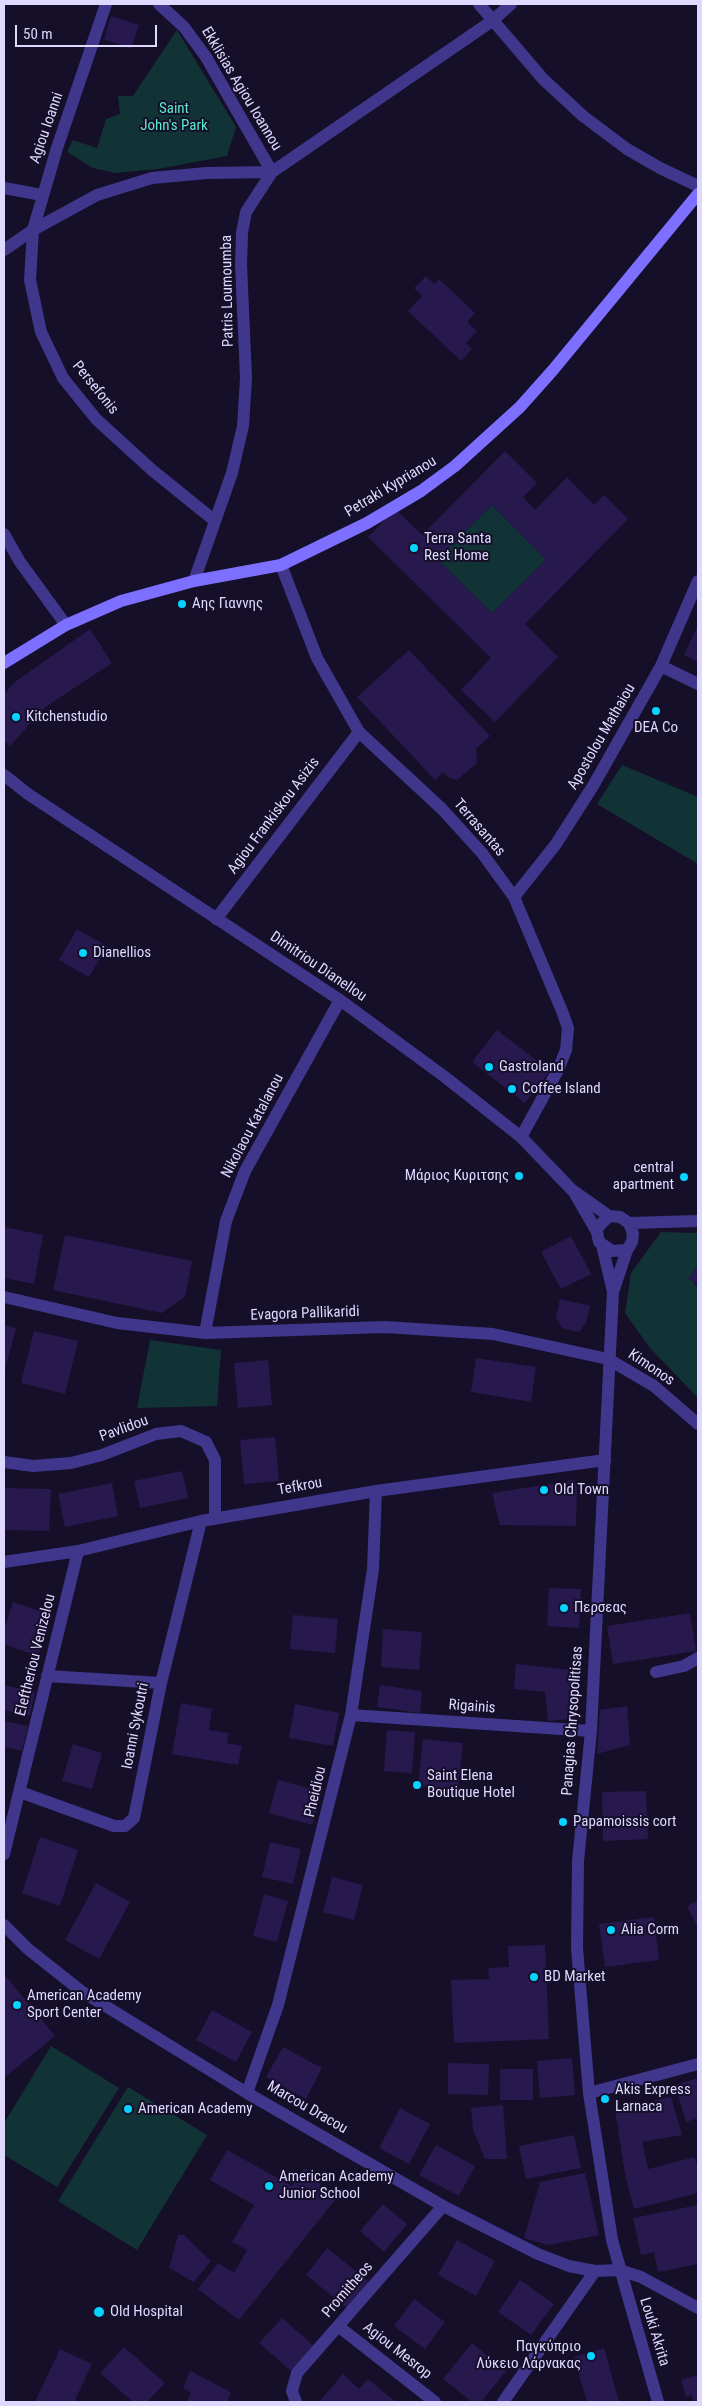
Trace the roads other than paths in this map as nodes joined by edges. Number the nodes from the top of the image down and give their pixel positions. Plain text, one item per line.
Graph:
1 (106, 4) edge
2 (159, 4) edge
3 (479, 4) edge
4 (510, 4) edge
5 (492, 21) junction
6 (272, 172) junction
7 (698, 186) edge
8 (4, 188) edge
9 (698, 194) edge
10 (42, 195) junction
11 (33, 230) junction
12 (4, 250) edge
13 (215, 522) junction
14 (4, 534) edge
15 (281, 565) junction
16 (194, 581) junction
17 (698, 581) edge
18 (66, 625) junction
19 (4, 663) edge
20 (661, 666) junction
21 (698, 684) edge
22 (359, 732) junction
23 (4, 775) edge
24 (4, 783) edge
25 (28, 794) junction
26 (514, 897) junction
27 (216, 919) junction
28 (340, 1000) junction
29 (521, 1137) junction
30 (572, 1190) junction
31 (609, 1216) junction
32 (698, 1221) edge
33 (628, 1223) junction
34 (597, 1232) junction
35 (602, 1246) junction
36 (626, 1250) junction
37 (613, 1292) junction
38 (4, 1297) edge
39 (205, 1333) junction
40 (608, 1359) junction
41 (698, 1424) edge
42 (605, 1460) junction
43 (4, 1462) edge
44 (376, 1491) junction
45 (215, 1519) junction
46 (201, 1521) junction
47 (78, 1551) junction
48 (4, 1562) edge
49 (698, 1658) edge
50 (656, 1672) dead end
51 (47, 1676) junction
52 (161, 1683) junction
53 (351, 1715) junction
54 (591, 1731) junction
55 (20, 1792) junction
56 (4, 1854) edge
57 (4, 1925) edge
58 (698, 2064) edge
59 (247, 2093) junction
60 (589, 2093) junction
61 (443, 2206) junction
62 (618, 2270) junction
63 (595, 2271) junction
64 (698, 2308) edge
65 (338, 2326) junction
66 (296, 2402) edge
67 (435, 2402) edge
68 (503, 2402) edge
69 (658, 2402) edge

1 - 10 street, Agiou Ioanni
2 - 6 street, Ekklisias Agiou Ioannou
3 - 5 street
4 - 5 street, Patris Loumoumba
5 - 6 street, Patris Loumoumba
5 - 7 street
6 - 11 street
6 - 13 street, Patris Loumoumba
8 - 10 street
9 - 15 main road, Petraki Kyprianou
10 - 11 street, Agiou Ioanni
11 - 12 street
11 - 13 street, Persefonis
13 - 16 street, Patris Loumoumba
14 - 18 street
15 - 16 main road, Petraki Kyprianou
15 - 22 street, Terrasantas
16 - 18 main road, Petraki Kyprianou
17 - 20 street, Apostolou Mathaiou
18 - 19 main road, Petraki Kyprianou
20 - 21 street
20 - 26 street, Apostolou Mathaiou
22 - 26 street, Terrasantas
22 - 27 street, Agiou Frankiskou Asizis
23 - 25 street, Dimitriou Dianellou
24 - 25 street, Dimitriou Dianellou
25 - 27 street, Dimitriou Dianellou
26 - 29 street, Terrasantas
27 - 28 street, Dimitriou Dianellou
28 - 29 street, Dimitriou Dianellou
28 - 39 street, Nikolaou Katalanou
29 - 30 street, Dimitriou Dianellou
30 - 31 street, Dimitriou Dianellou
30 - 34 street, Dimitriou Dianellou
31 - 33 street
31 - 34 street
32 - 33 street
33 - 36 street
34 - 35 street
35 - 36 street
35 - 37 street, Panagias Chrysopolitisas
36 - 37 street, Panagias Chrysopolitisas
37 - 40 street, Panagias Chrysopolitisas
38 - 39 street, Evagora Pallikaridi
39 - 40 street, Evagora Pallikaridi
40 - 41 street, Kimonos
40 - 42 street, Panagias Chrysopolitisas
42 - 44 street, Tefkrou
42 - 54 street, Panagias Chrysopolitisas
43 - 45 street, Pavlidou
44 - 45 street, Tefkrou
44 - 53 street, Pheidiou
45 - 46 street, Tefkrou
46 - 47 street, Tefkrou
46 - 52 street, Ioanni Sykoutri
47 - 48 street, Tefkrou
47 - 51 street, Eleftheriou Venizelou
49 - 50 street
51 - 52 street
51 - 55 street, Eleftheriou Venizelou
52 - 55 street, Ioanni Sykoutri
53 - 54 street, Rigainis
53 - 59 street, Pheidiou
54 - 60 street, Panagias Chrysopolitisas
55 - 56 street, Eleftheriou Venizelou
57 - 59 street, Marcou Dracou
58 - 60 street
59 - 61 street, Marcou Dracou
60 - 62 street, Panagias Chrysopolitisas
61 - 63 street, Marcou Dracou
61 - 65 street, Promitheos
62 - 63 street, Marcou Dracou
62 - 64 street, Marcou Dracou
62 - 69 street, Louki Akrita
63 - 68 street
65 - 66 street, Promitheos
65 - 67 street, Agiou Mesrop

